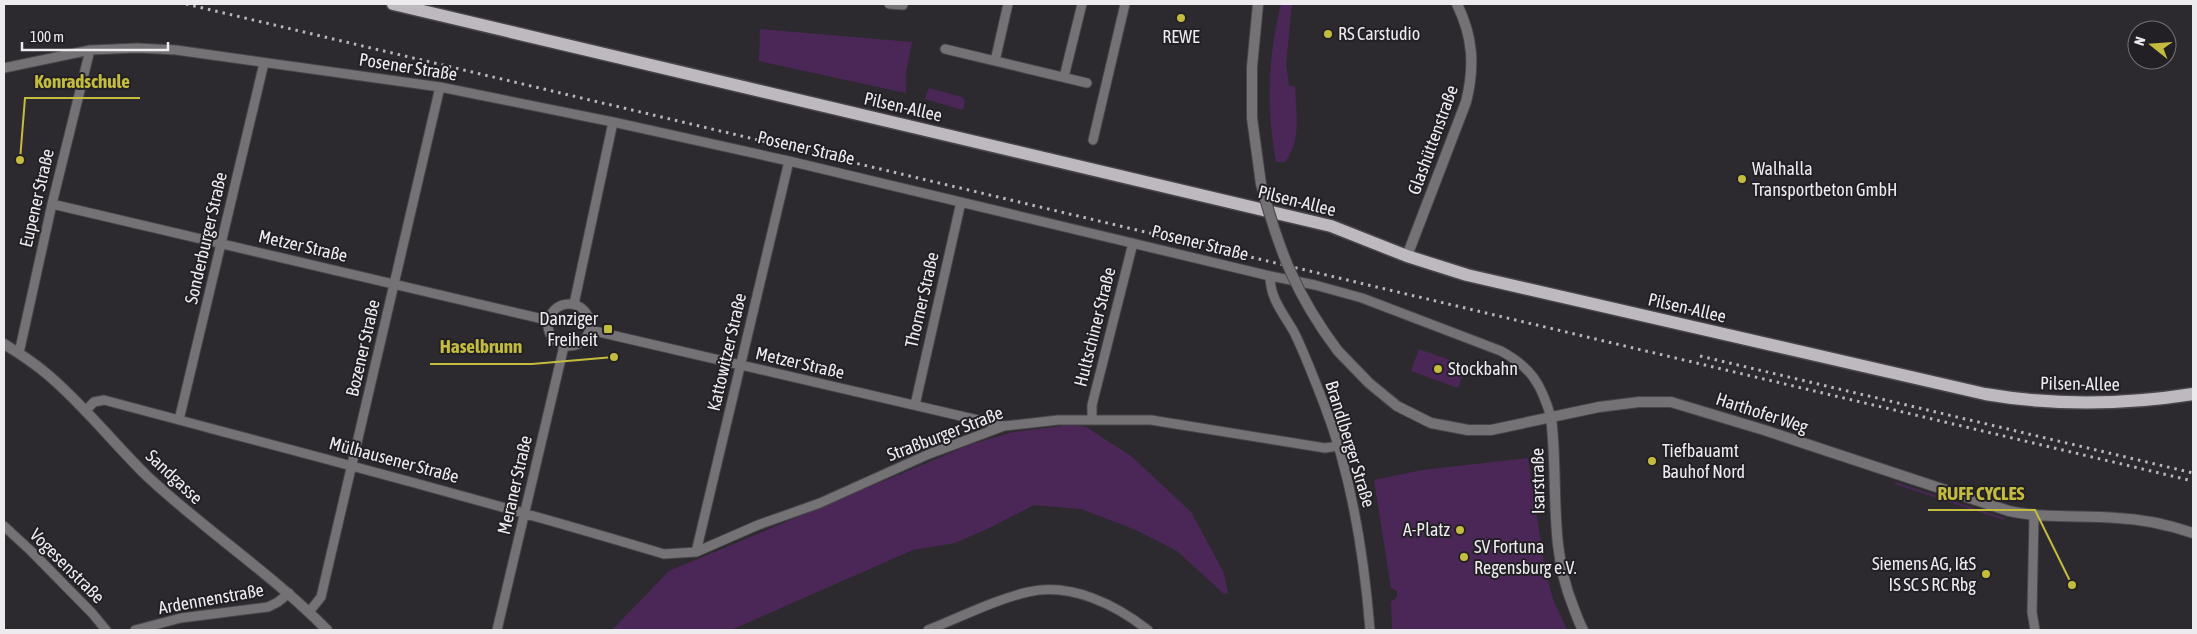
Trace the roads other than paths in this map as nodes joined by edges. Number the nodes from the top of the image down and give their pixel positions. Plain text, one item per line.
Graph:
1 (393, 4) edge
2 (884, 4) edge
3 (889, 4) edge
4 (1008, 4) edge
5 (1082, 4) edge
6 (1125, 4) edge
7 (1260, 4) edge
8 (1457, 4) edge
9 (903, 5) edge
10 (945, 49) dead end
11 (90, 50) junction
12 (995, 61) junction
13 (264, 62) junction
14 (4, 68) edge
15 (1064, 78) junction
16 (1087, 83) dead end
17 (440, 87) junction
18 (613, 122) junction
19 (1093, 140) dead end
20 (789, 161) junction
21 (961, 202) junction
22 (52, 204) junction
23 (1133, 243) junction
24 (221, 245) junction
25 (1407, 256) junction
26 (1270, 276) junction
27 (395, 284) junction
28 (574, 304) junction
29 (548, 320) junction
30 (590, 330) junction
31 (4, 344) edge
32 (564, 346) junction
33 (19, 353) junction
34 (740, 366) junction
35 (2193, 394) edge
36 (915, 405) junction
37 (85, 411) junction
38 (1551, 417) junction
39 (180, 420) junction
40 (1092, 420) junction
41 (1004, 426) junction
42 (1338, 446) junction
43 (352, 465) junction
44 (525, 512) junction
45 (2034, 516) junction
46 (4, 526) edge
47 (2193, 533) edge
48 (696, 552) junction
49 (289, 593) junction
50 (309, 612) junction
51 (940, 628) edge
52 (106, 630) edge
53 (135, 630) edge
54 (327, 630) edge
55 (497, 630) edge
56 (928, 630) edge
57 (1148, 630) edge
58 (1370, 630) edge
59 (1584, 630) edge
60 (2035, 630) edge

1 - 25 main road, Pilsen-Allee
2 - 3 street
3 - 9 street
4 - 12 street
5 - 15 street
6 - 19 street
7 - 38 street, Harthofer Weg, bridge
8 - 25 street, Glashüttenstraße
10 - 12 street
11 - 13 street, Posener Straße
11 - 14 street, Posener Straße
11 - 22 street, Eupener Straße
12 - 15 street
13 - 17 street, Posener Straße
13 - 24 street, Sonderburger Straße
15 - 16 street
17 - 18 street, Posener Straße
17 - 27 street, Bozener Straße
18 - 20 street, Posener Straße
18 - 28 street
20 - 21 street, Posener Straße
20 - 34 street, Kattowitzer Straße
21 - 23 street, Posener Straße
21 - 36 street, Thorner Straße
22 - 24 street, Metzer Straße
22 - 33 street, Eupener Straße
23 - 26 street, Posener Straße
23 - 40 street, Hultschiner Straße
24 - 27 street, Metzer Straße
24 - 39 street, Sonderburger Straße
25 - 35 main road, Pilsen-Allee
26 - 38 street, Posener Straße
26 - 42 street, Brandlberger Straße
27 - 29 street, Metzer Straße
27 - 43 street, Bozener Straße
28 - 29 street
28 - 30 street
29 - 32 street
30 - 32 street
30 - 34 street, Metzer Straße
31 - 33 street, Sandgasse
32 - 44 street, Meraner Straße
33 - 37 street, Sandgasse
34 - 36 street, Metzer Straße
34 - 48 street, Kattowitzer Straße
36 - 41 street, Metzer Straße
37 - 39 street, Mülhausener Straße
37 - 49 street, Sandgasse
38 - 45 street, Harthofer Weg
38 - 59 street, Isarstraße
39 - 43 street, Mülhausener Straße
40 - 41 street, Straßburger Straße
40 - 42 street, Straßburger Straße
41 - 48 street, Straßburger Straße
42 - 58 street, Brandlberger Straße
43 - 44 street, Mülhausener Straße
43 - 50 street, Bozener Straße
44 - 48 street, Mülhausener Straße
44 - 55 street, Meraner Straße
45 - 47 street, Harthofer Weg
45 - 60 street
46 - 52 street, Vogesenstraße
49 - 50 street, Sandgasse
49 - 53 street, Ardennenstraße
50 - 54 street, Sandgasse
51 - 56 street
51 - 57 street

